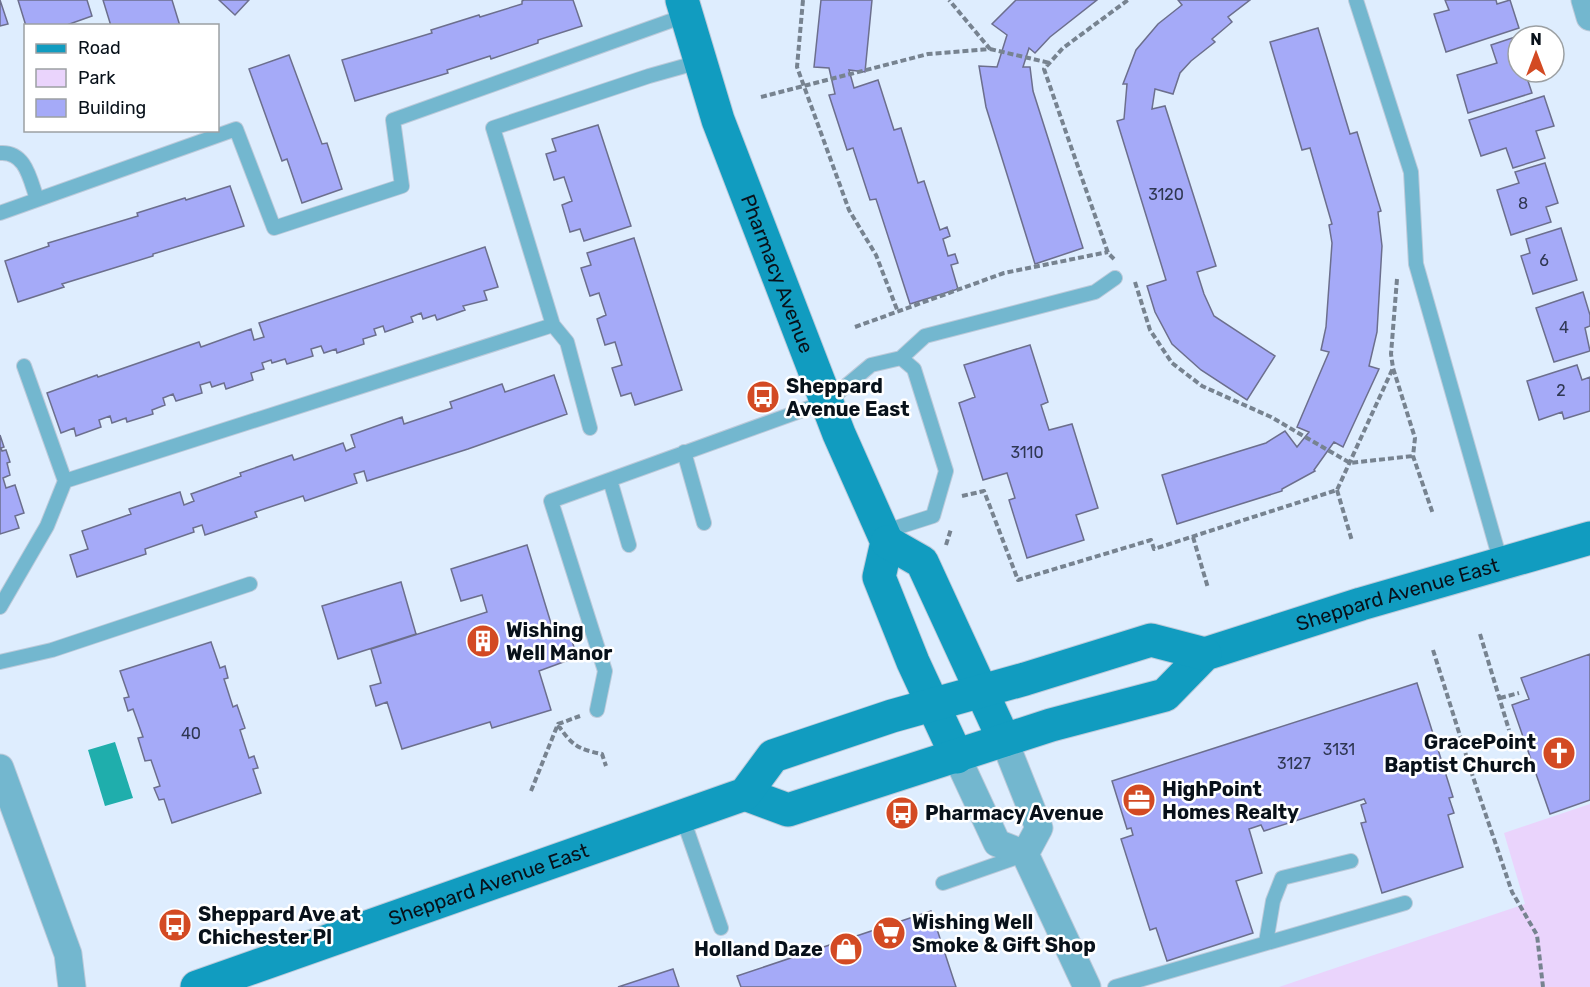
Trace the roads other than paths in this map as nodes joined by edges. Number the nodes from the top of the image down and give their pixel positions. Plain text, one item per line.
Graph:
1 (1356, 0) edge
2 (1585, 0) edge
3 (684, 8) edge
4 (1590, 17) edge
5 (699, 62) junction
6 (0, 153) edge
7 (38, 200) junction
8 (0, 213) edge
9 (1115, 278) dead end
10 (553, 325) junction
11 (902, 358) junction
12 (24, 366) dead end
13 (828, 401) junction
14 (590, 428) dead end
15 (684, 452) junction
16 (610, 480) junction
17 (65, 481) junction
18 (704, 523) dead end
19 (885, 537) junction
20 (1590, 538) edge
21 (629, 545) dead end
22 (1501, 563) junction
23 (250, 584) dead end
24 (0, 607) edge
25 (1205, 654) junction
26 (0, 662) edge
27 (981, 690) junction
28 (933, 704) junction
29 (597, 710) road end
30 (1004, 740) junction
31 (957, 757) junction
32 (0, 768) edge
33 (745, 794) junction
34 (682, 816) junction
35 (1025, 854) junction
36 (1351, 861) dead end
37 (944, 883) dead end
38 (1406, 903) dead end
39 (721, 928) dead end
40 (1266, 942) junction
41 (72, 987) edge
42 (197, 987) edge
43 (1087, 987) edge
44 (1115, 987) edge

1 - 22 lane
2 - 4 street
3 - 5 main road, Pharmacy Avenue
3 - 7 lane
5 - 10 lane
5 - 13 main road, Pharmacy Avenue
6 - 7 lane
7 - 8 lane
9 - 11 lane
10 - 14 lane
10 - 17 lane
11 - 13 lane
11 - 19 lane
12 - 17 lane
13 - 15 lane
13 - 19 main road, Pharmacy Avenue
15 - 16 lane
15 - 18 lane
16 - 21 lane
16 - 29 lane
17 - 24 lane
19 - 27 main road
19 - 28 main road
20 - 22 main road, Sheppard Avenue East
22 - 25 main road, Sheppard Avenue East
23 - 26 lane
25 - 27 main road
25 - 30 main road, Sheppard Avenue East
27 - 28 main road
27 - 30 main road
28 - 31 main road
28 - 33 main road
30 - 31 main road, Sheppard Avenue East
30 - 35 street
31 - 33 main road, Sheppard Avenue East
31 - 35 street
32 - 41 street
33 - 34 main road, Sheppard Avenue East
34 - 39 lane
34 - 42 main road, Sheppard Avenue East
35 - 37 lane
35 - 43 street
36 - 40 lane
38 - 40 lane
40 - 44 lane

